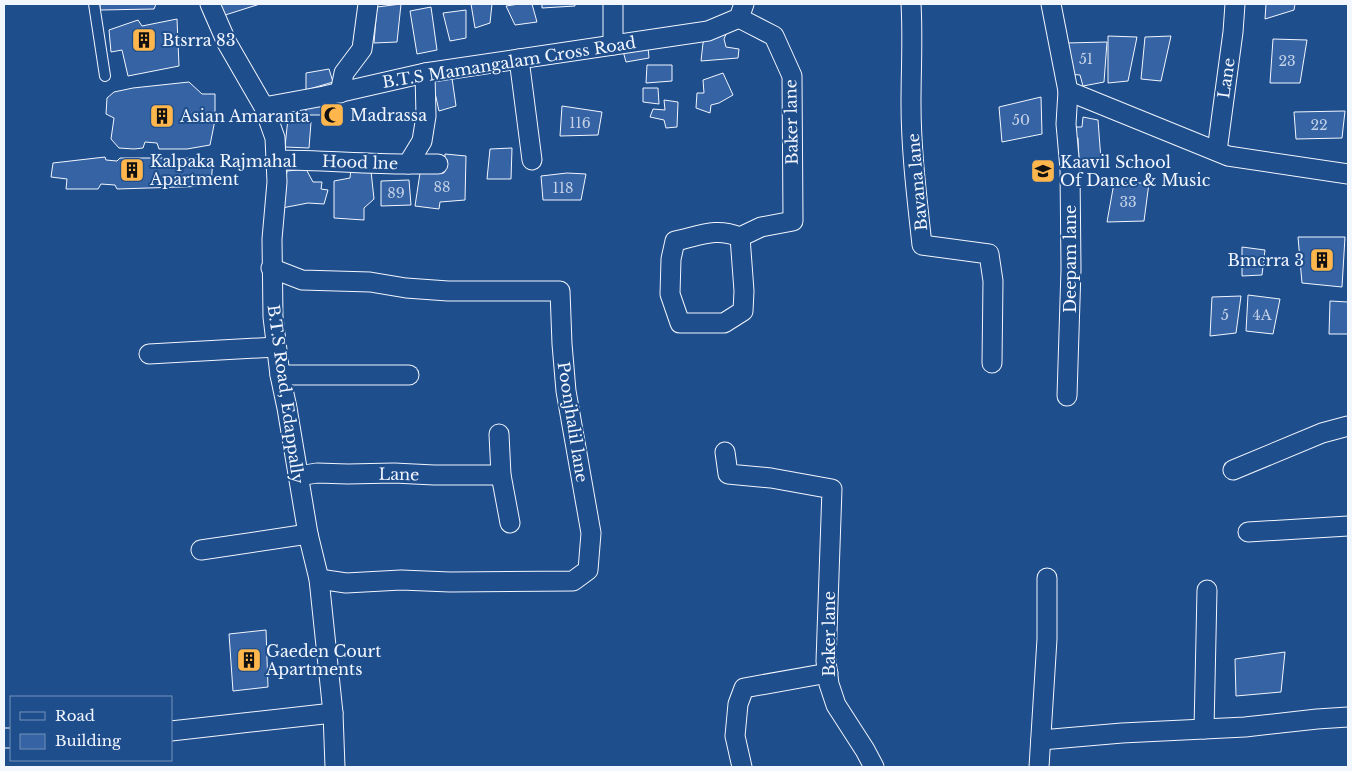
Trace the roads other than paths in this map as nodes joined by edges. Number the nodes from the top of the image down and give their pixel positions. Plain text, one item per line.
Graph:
1 (94, 4) edge
2 (210, 4) edge
3 (368, 4) edge
4 (613, 4) edge
5 (911, 4) edge
6 (1051, 4) edge
7 (1235, 4) edge
8 (741, 11) edge
9 (613, 45) junction
10 (518, 58) junction
11 (424, 73) junction
12 (105, 76) dead end
13 (1068, 91) junction
14 (340, 93) junction
15 (264, 107) junction
16 (1217, 151) junction
17 (278, 160) junction
18 (532, 160) dead end
19 (408, 164) junction
20 (438, 164) dead end
21 (1348, 174) edge
22 (740, 237) junction
23 (271, 268) junction
24 (276, 347) junction
25 (149, 354) dead end
26 (992, 363) dead end
27 (280, 375) junction
28 (409, 375) dead end
29 (1066, 396) dead end
30 (1348, 426) edge
31 (500, 434) dead end
32 (725, 452) dead end
33 (1233, 470) dead end
34 (298, 476) junction
35 (500, 476) junction
36 (510, 523) dead end
37 (1348, 526) edge
38 (1248, 532) dead end
39 (308, 534) junction
40 (201, 550) dead end
41 (1047, 578) dead end
42 (319, 579) junction
43 (1207, 590) dead end
44 (828, 673) junction
45 (333, 712) junction
46 (1348, 717) edge
47 (1204, 729) junction
48 (172, 731) edge
49 (1041, 740) junction
50 (335, 767) edge
51 (742, 767) edge
52 (874, 767) edge
53 (1039, 767) edge

1 - 12 lane
2 - 15 street, B.T.S Road, Edappally
3 - 14 street
4 - 9 street
5 - 26 street, Bavana lane
6 - 13 street
7 - 16 street, Lane
8 - 9 street, B.T.S Mamangalam Cross Road
8 - 22 street, Baker lane
9 - 10 street, B.T.S Mamangalam Cross Road
10 - 11 street, B.T.S Mamangalam Cross Road
10 - 18 street
11 - 14 street, B.T.S Mamangalam Cross Road
11 - 19 street, Hood lne
13 - 16 street
13 - 29 street, Deepam lane
14 - 15 street, B.T.S Mamangalam Cross Road
15 - 17 street, B.T.S Road, Edappally
16 - 21 street
17 - 19 street, Hood lne
17 - 23 street, B.T.S Road, Edappally
19 - 20 street
22 - 22 street
23 - 24 street, B.T.S Road, Edappally
23 - 42 street, Poonjhalil lane
24 - 25 street
24 - 27 street, B.T.S Road, Edappally
27 - 28 street
27 - 34 street, B.T.S Road, Edappally
30 - 33 street
31 - 35 street
32 - 44 street, Baker lane
34 - 35 street, Lane
34 - 39 street, B.T.S Road, Edappally
35 - 36 street
37 - 38 street
39 - 40 street
39 - 42 street, B.T.S Road, Edappally
41 - 49 street
42 - 45 street, B.T.S Road, Edappally
43 - 47 street
44 - 51 street
44 - 52 street, Baker lane
45 - 48 street
45 - 50 street, B.T.S Road, Edappally
46 - 47 street
47 - 49 street
49 - 53 street

